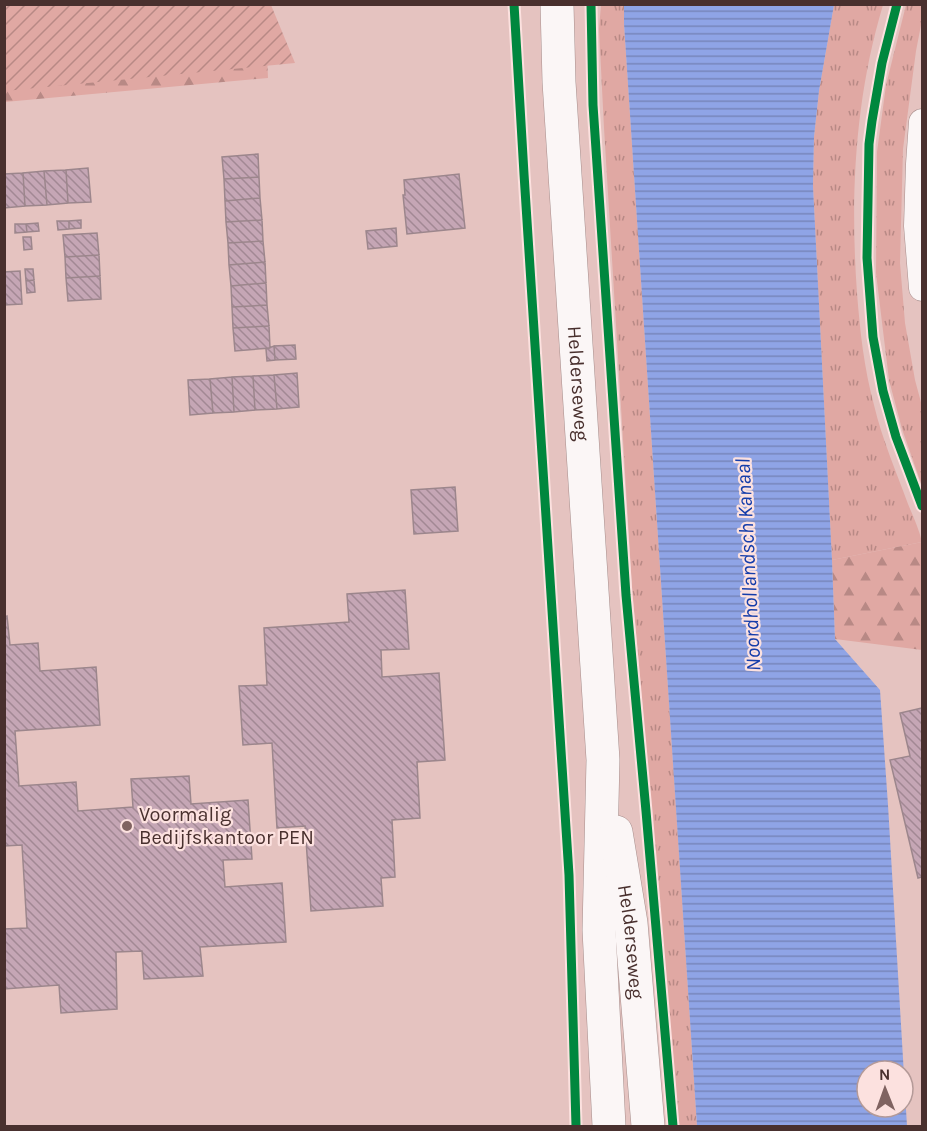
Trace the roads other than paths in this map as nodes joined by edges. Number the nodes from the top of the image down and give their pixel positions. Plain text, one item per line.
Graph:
1 (557, 4) edge
2 (922, 123) edge
3 (922, 288) edge
4 (603, 760) junction
5 (609, 1126) edge
6 (648, 1126) edge

1 - 4 main road, Helderseweg
2 - 3 street
4 - 5 main road, Helderseweg
4 - 6 main road, Helderseweg

